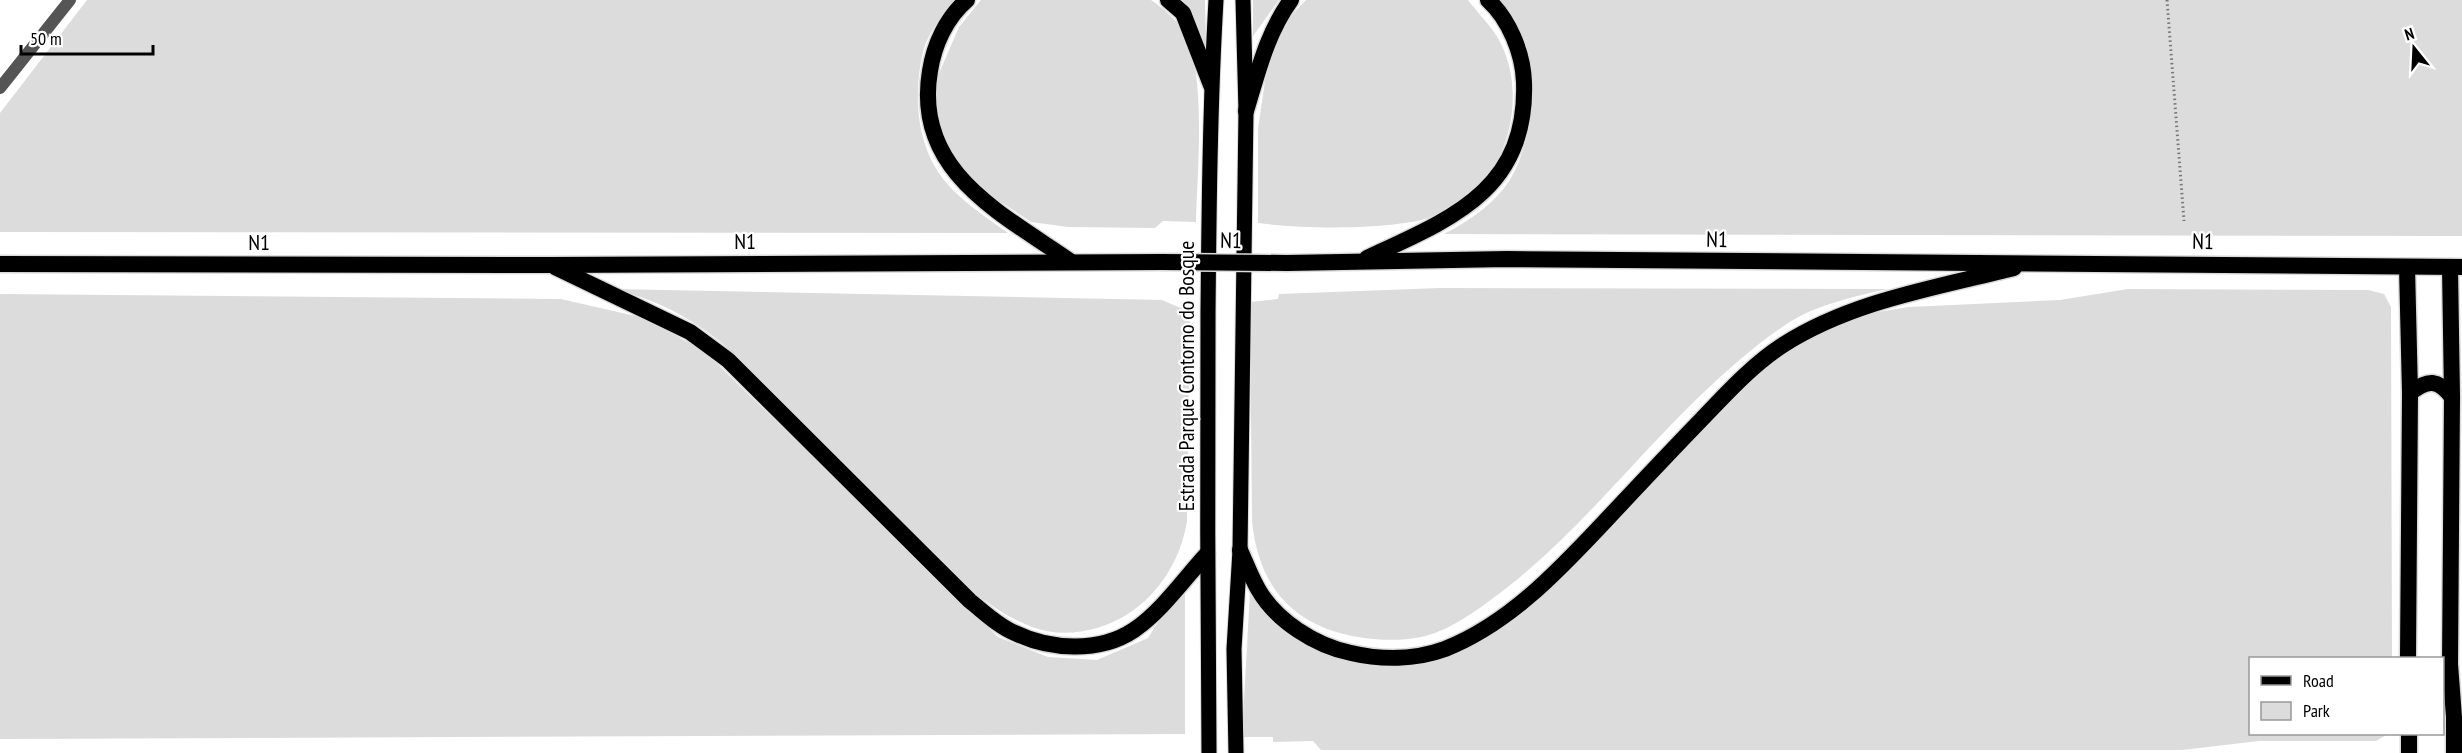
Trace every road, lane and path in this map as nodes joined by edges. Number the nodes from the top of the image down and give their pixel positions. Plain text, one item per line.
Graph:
1 (70, 0) edge
2 (967, 0) edge
3 (1168, 0) edge
4 (1216, 0) edge
5 (1291, 0) edge
6 (1488, 0) edge
7 (2167, 0) edge
8 (1242, 4) edge
9 (1211, 85) junction
10 (0, 88) edge
11 (1246, 111) junction
12 (2184, 220) dead end
13 (1070, 261) junction
14 (1360, 261) junction
15 (2038, 262) junction
16 (0, 264) edge
17 (550, 265) junction
18 (2407, 267) junction
19 (2456, 267) edge
20 (2410, 393) junction
21 (2452, 397) junction
22 (1240, 550) junction
23 (1207, 554) junction
24 (2410, 657) edge
25 (2446, 663) edge
26 (2409, 735) edge
27 (1209, 753) edge
28 (1236, 753) edge
29 (2409, 753) edge
30 (2454, 753) edge

1 - 10 street
2 - 13 highway
3 - 9 highway
4 - 9 main road, Estrada Parque Contorno do Bosque
5 - 11 highway
6 - 14 highway
7 - 12 path
8 - 11 main road
9 - 23 main road, Estrada Parque Contorno do Bosque
11 - 22 main road
13 - 14 highway, N1, bridge
13 - 17 highway, N1
14 - 15 highway, N1
15 - 18 highway, N1
15 - 22 highway
16 - 17 highway, N1
17 - 23 highway
18 - 19 highway, N1
18 - 20 highway
19 - 21 highway
20 - 21 highway
20 - 24 highway
21 - 25 highway
22 - 28 main road
23 - 27 main road, Estrada Parque Contorno do Bosque
25 - 30 highway
26 - 29 highway

